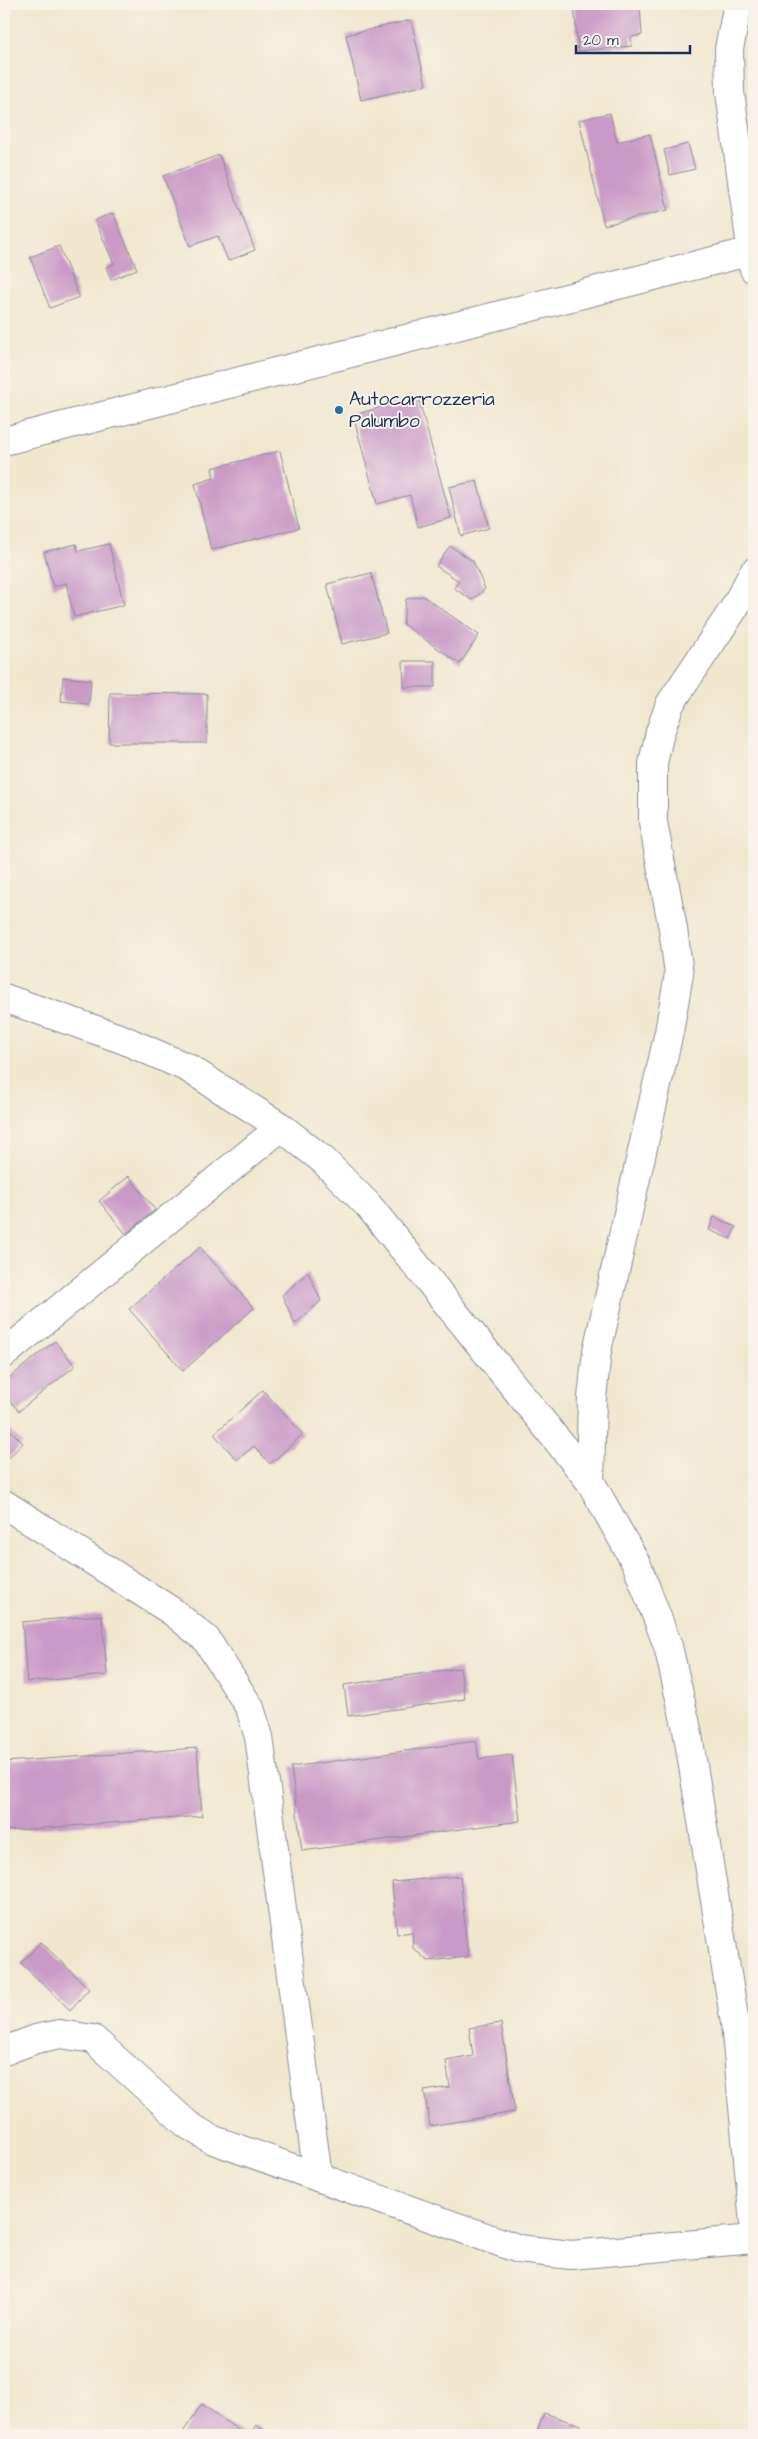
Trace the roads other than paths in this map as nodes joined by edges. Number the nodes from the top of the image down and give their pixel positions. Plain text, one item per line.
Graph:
1 (738, 4) edge
2 (753, 260) edge
3 (4, 441) edge
4 (754, 572) edge
5 (4, 998) edge
6 (281, 1127) junction
7 (4, 1354) edge
8 (590, 1481) junction
9 (4, 1504) edge
10 (4, 2051) edge
11 (318, 2177) junction
12 (754, 2222) edge
13 (754, 2239) edge

1 - 2 street
2 - 3 street
4 - 8 street
5 - 6 street
6 - 7 street
6 - 8 street
8 - 12 street
9 - 11 street
10 - 11 street
11 - 13 street

